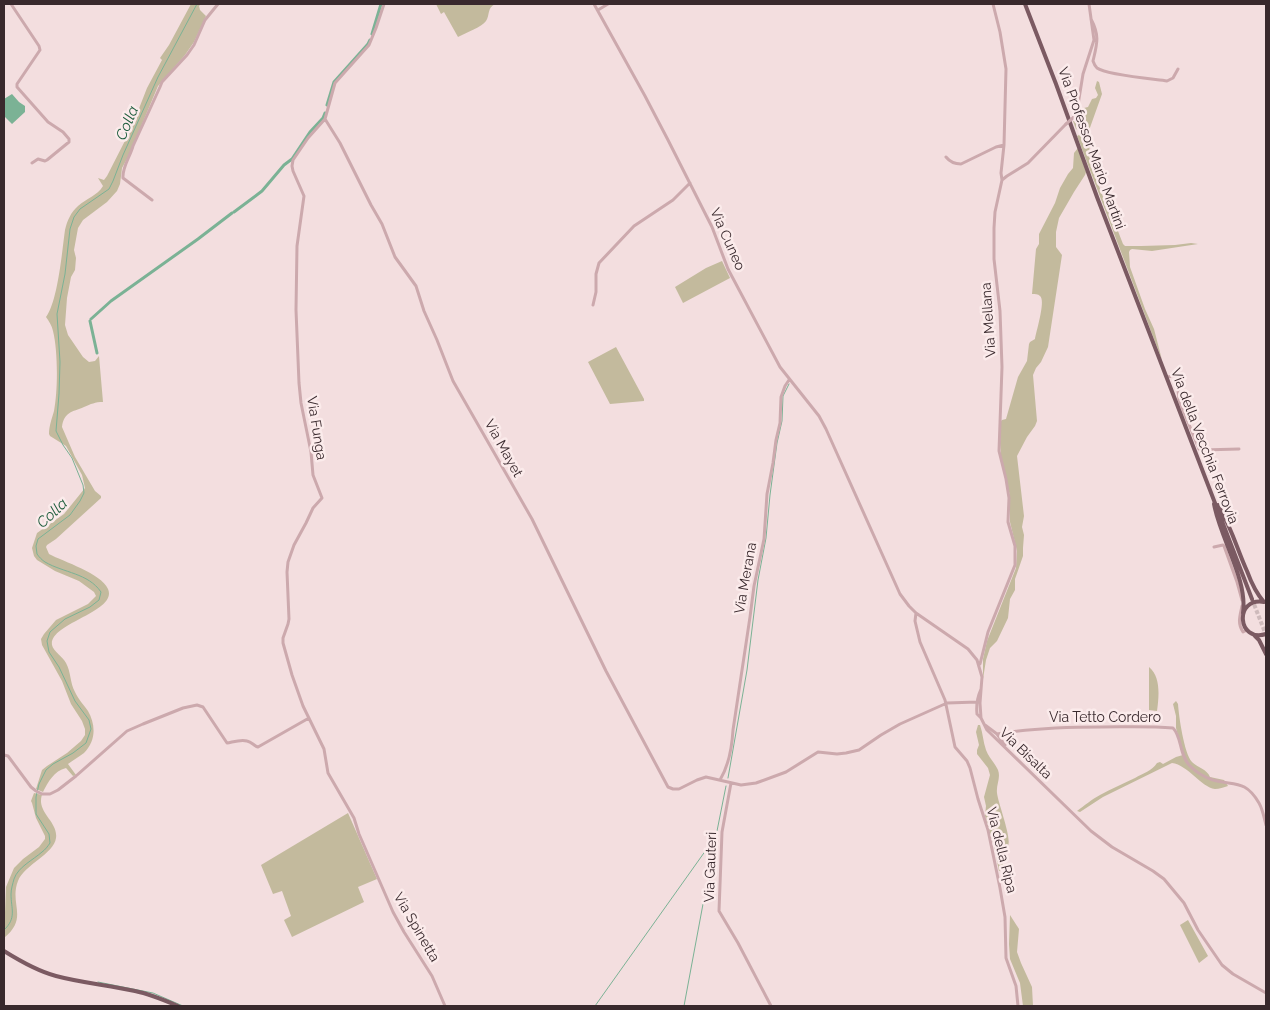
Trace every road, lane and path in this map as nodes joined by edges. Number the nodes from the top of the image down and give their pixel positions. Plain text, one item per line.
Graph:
1 (11, 4) edge
2 (218, 4) edge
3 (384, 4) edge
4 (594, 4) edge
5 (608, 4) edge
6 (992, 4) edge
7 (1025, 4) edge
8 (1090, 4) edge
9 (598, 10) junction
10 (1091, 19) junction
11 (1178, 69) dead end
12 (325, 119) junction
13 (1004, 145) junction
14 (946, 156) dead end
15 (32, 163) dead end
16 (1002, 180) junction
17 (690, 183) junction
18 (152, 200) dead end
19 (1137, 301) joint
20 (593, 305) dead end
21 (1167, 377) junction
22 (789, 380) junction
23 (1239, 449) dead end
24 (1212, 495) junction
25 (1214, 547) dead end
26 (1252, 598) tunnel mouth
27 (1265, 603) edge
28 (916, 613) junction
29 (1243, 613) junction
30 (1246, 630) junction
31 (1253, 634) junction
32 (1266, 634) edge
33 (1266, 654) edge
34 (980, 665) junction
35 (981, 688) junction
36 (977, 702) junction
37 (946, 704) junction
38 (310, 718) junction
39 (981, 718) junction
40 (984, 724) junction
41 (997, 734) junction
42 (1006, 748) junction
43 (4, 755) edge
44 (720, 780) junction
45 (731, 784) junction
46 (1266, 825) edge
47 (369, 858) joint
48 (4, 951) edge
49 (1266, 993) edge
50 (178, 1006) edge
51 (445, 1006) edge
52 (771, 1006) edge
53 (1018, 1006) edge

1 - 15 street
2 - 18 street
3 - 12 street, Via Funga
4 - 9 street, Via Cuneo
5 - 9 street
6 - 13 street, Via Mellana
7 - 19 main road, Via Professor Mario Martini
8 - 10 street
9 - 17 street, Via Cuneo
10 - 11 street
10 - 16 street, bridge
12 - 38 street, Via Funga
12 - 44 street, Via Mayet
13 - 14 street
13 - 16 street, Via Mellana
16 - 34 street, Via Mellana
17 - 20 street
17 - 22 street, Via Cuneo
19 - 21 main road, Via della Vecchia Ferrovia
21 - 23 street
21 - 24 main road, Via della Vecchia Ferrovia
22 - 28 street, Via Cuneo
22 - 44 street, Via Merana
24 - 26 main road, Via della Vecchia Ferrovia
24 - 27 main road
24 - 29 main road
25 - 30 street
27 - 29 main road
28 - 34 street
28 - 37 street, Via della Ripa
29 - 30 main road
30 - 31 main road
31 - 32 main road
31 - 33 main road
34 - 35 street, Via Bisalta
35 - 36 street
35 - 39 street, Via Bisalta
36 - 37 street
36 - 39 street
37 - 45 street
37 - 53 street, Via della Ripa
38 - 43 street
38 - 47 street, Via Funga
39 - 40 street, Via Bisalta
40 - 41 street
40 - 42 street, Via Bisalta
41 - 42 street
41 - 46 street, Via Tetto Cordero
42 - 49 street, Via Bisalta
44 - 45 street
45 - 52 street, Via Gauteri
47 - 51 street, Via Spinetta
48 - 50 main road

